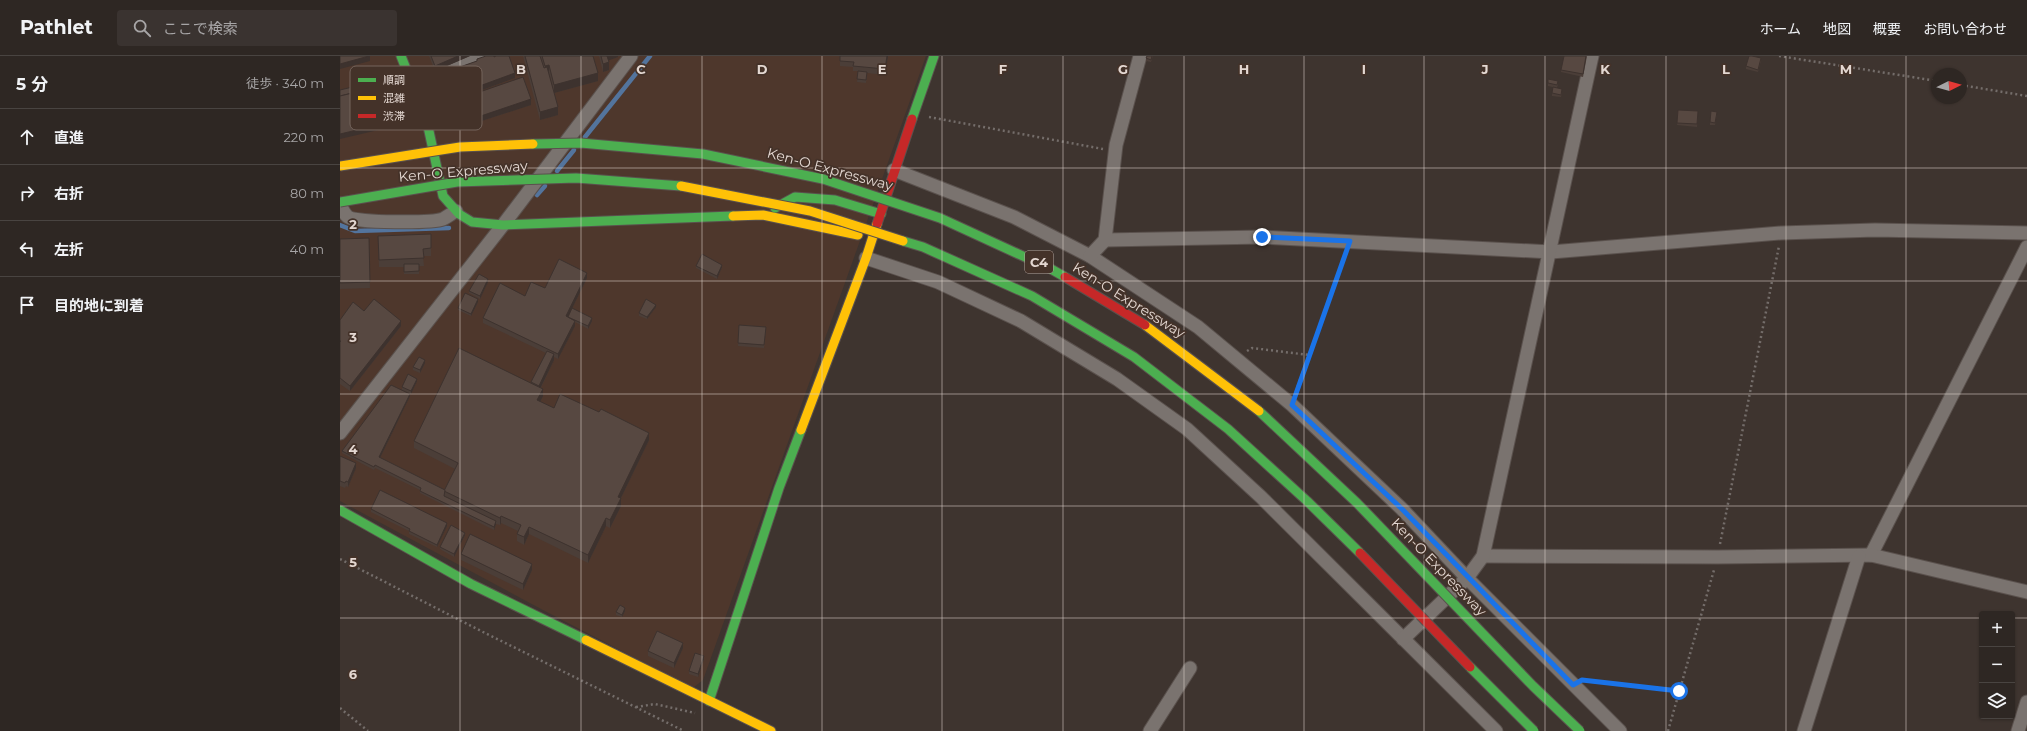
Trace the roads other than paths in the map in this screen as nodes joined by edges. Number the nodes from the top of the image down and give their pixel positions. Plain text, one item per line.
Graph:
1 (401, 56) edge
2 (484, 56) edge
3 (631, 56) edge
4 (934, 56) edge
5 (1140, 56) edge
6 (1592, 56) edge
7 (405, 66) edge
8 (462, 66) edge
9 (429, 130) edge
10 (340, 166) edge
11 (894, 170) junction
12 (340, 203) edge
13 (456, 211) junction
14 (881, 214) junction
15 (763, 215) junction
16 (503, 225) junction
17 (2027, 233) edge
18 (872, 238) junction
19 (1105, 240) junction
20 (2027, 246) edge
21 (1551, 252) junction
22 (1090, 256) junction
23 (866, 258) junction
24 (340, 432) edge
25 (340, 510) edge
26 (1865, 555) junction
27 (1483, 556) junction
28 (1467, 578) junction
29 (2027, 592) edge
30 (1403, 639) junction
31 (1190, 668) dead end
32 (709, 701) junction
33 (2027, 702) edge
34 (771, 731) edge
35 (1150, 731) edge
36 (1496, 731) edge
37 (1534, 731) edge
38 (1580, 731) edge
39 (1620, 731) edge
40 (1804, 731) edge
41 (2018, 731) edge

1 - 7 main road
2 - 8 street
3 - 16 street
4 - 11 main road
5 - 19 street
6 - 21 street
9 - 13 main road
10 - 38 main road, Ken-O Expressway / C4, bridge
11 - 14 main road
11 - 22 street
12 - 13 street
12 - 37 main road, Ken-O Expressway / C4, bridge
13 - 16 main road
14 - 15 main road
14 - 18 main road
15 - 16 main road
15 - 18 main road
16 - 24 street
17 - 21 street
18 - 23 main road
19 - 21 street
19 - 22 street
20 - 26 street
21 - 27 street
22 - 28 street
23 - 30 street
23 - 32 main road
25 - 32 main road
26 - 27 street
26 - 29 street
26 - 40 street
27 - 28 street
28 - 30 street
28 - 39 street
30 - 36 street
31 - 35 street
32 - 34 main road
33 - 41 street

